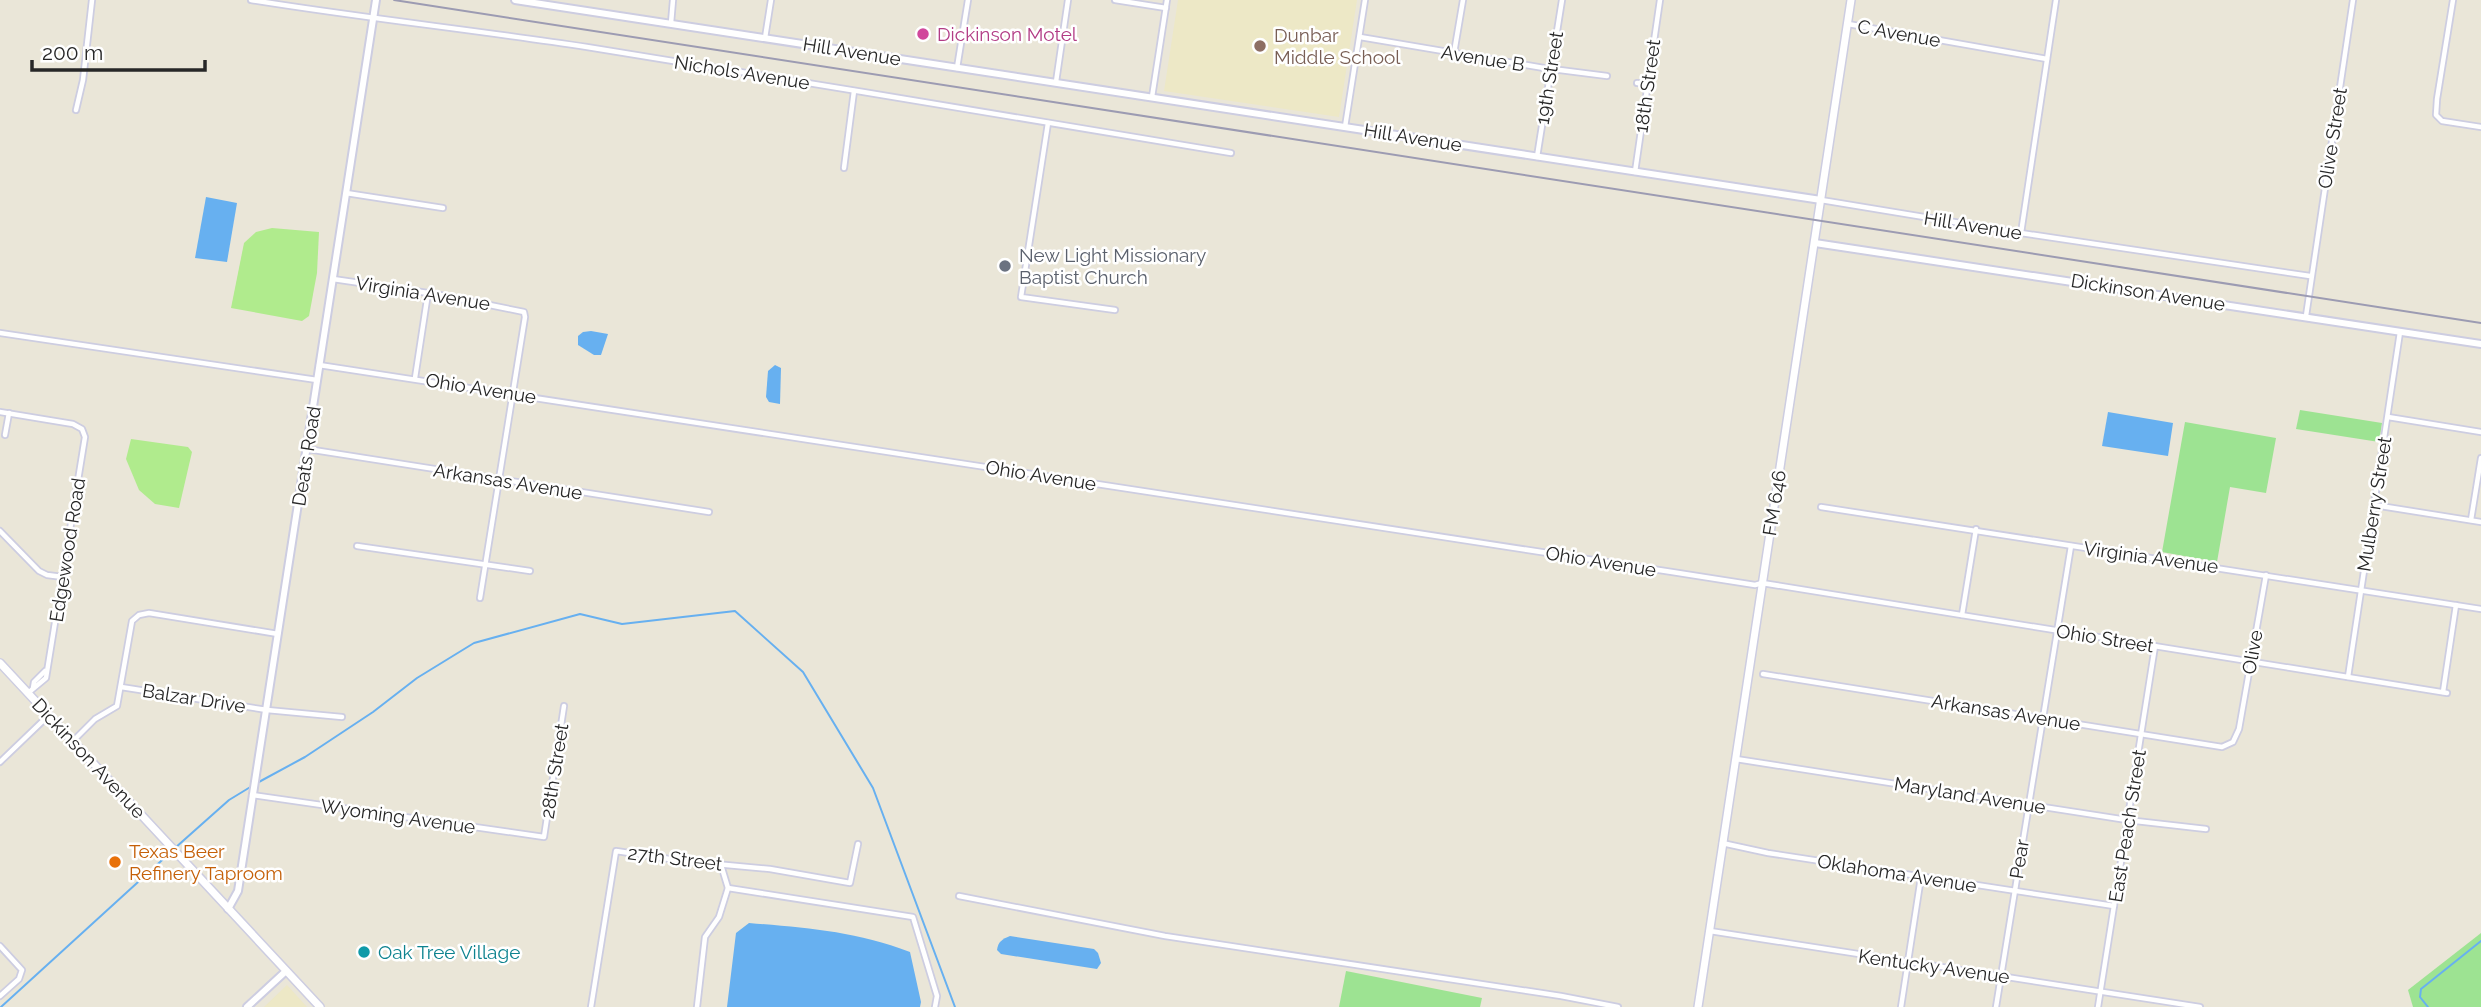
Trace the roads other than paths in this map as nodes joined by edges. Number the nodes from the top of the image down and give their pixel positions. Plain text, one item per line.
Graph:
1 (92, 0) edge
2 (251, 0) edge
3 (376, 0) edge
4 (515, 0) edge
5 (673, 0) edge
6 (771, 0) edge
7 (968, 0) edge
8 (1068, 0) edge
9 (1115, 0) edge
10 (1167, 0) edge
11 (1366, 0) edge
12 (1463, 0) edge
13 (1562, 0) edge
14 (1660, 0) edge
15 (1851, 0) edge
16 (2056, 0) edge
17 (2353, 0) edge
18 (2454, 0) edge
19 (573, 5) edge
20 (1166, 8) junction
21 (372, 18) junction
22 (671, 23) junction
23 (1847, 24) junction
24 (1360, 37) junction
25 (765, 38) junction
26 (1454, 54) junction
27 (2047, 59) junction
28 (957, 68) junction
29 (1551, 69) junction
30 (1607, 76) dead end
31 (1056, 82) junction
32 (1637, 82) dead end
33 (1648, 84) junction
34 (854, 91) junction
35 (1152, 97) junction
36 (76, 110) dead end
37 (1048, 123) junction
38 (1345, 127) junction
39 (2481, 127) edge
40 (1231, 153) dead end
41 (1537, 157) junction
42 (844, 168) dead end
43 (1635, 172) junction
44 (346, 193) junction
45 (1821, 200) junction
46 (443, 208) dead end
47 (2021, 233) junction
48 (1815, 243) junction
49 (2310, 276) junction
50 (333, 279) junction
51 (428, 293) junction
52 (1115, 310) dead end
53 (2306, 316) junction
54 (2400, 331) junction
55 (0, 333) edge
56 (2481, 344) edge
57 (320, 363) junction
58 (415, 378) junction
59 (513, 393) junction
60 (0, 412) edge
61 (9, 413) junction
62 (2388, 417) junction
63 (2481, 432) edge
64 (5, 435) dead end
65 (307, 449) junction
66 (2481, 458) edge
67 (499, 480) junction
68 (2374, 505) junction
69 (1821, 507) dead end
70 (709, 512) dead end
71 (2471, 520) junction
72 (2481, 522) edge
73 (1976, 529) junction
74 (0, 531) edge
75 (357, 546) dead end
76 (2071, 546) junction
77 (485, 566) junction
78 (530, 571) dead end
79 (2266, 575) junction
80 (63, 577) junction
81 (1762, 583) junction
82 (2361, 591) junction
83 (480, 598) dead end
84 (2456, 605) junction
85 (2481, 609) edge
86 (1962, 615) junction
87 (2057, 630) junction
88 (278, 634) junction
89 (2154, 646) junction
90 (2250, 662) junction
91 (0, 663) edge
92 (1763, 674) dead end
93 (2348, 677) junction
94 (121, 687) junction
95 (30, 691) junction
96 (564, 706) dead end
97 (267, 710) junction
98 (49, 715) junction
99 (342, 717) dead end
100 (2042, 718) junction
101 (2239, 729) joint
102 (2141, 734) junction
103 (74, 741) junction
104 (1735, 759) junction
105 (0, 762) edge
106 (252, 795) junction
107 (2028, 804) junction
108 (2127, 820) junction
109 (2206, 829) dead end
110 (544, 837) joint
111 (858, 844) dead end
112 (1722, 844) junction
113 (721, 865) junction
114 (1921, 877) junction
115 (728, 888) junction
116 (2014, 891) junction
117 (960, 896) dead end
118 (2114, 906) junction
119 (228, 909) junction
120 (1709, 931) junction
121 (0, 947) edge
122 (1908, 962) junction
123 (286, 971) junction
124 (2001, 976) junction
125 (2101, 991) junction
126 (0, 996) edge
127 (247, 1007) edge
128 (320, 1007) edge
129 (591, 1007) edge
130 (698, 1007) edge
131 (935, 1007) edge
132 (1618, 1007) edge
133 (1698, 1007) edge
134 (1901, 1007) edge
135 (1996, 1007) edge
136 (2098, 1007) edge
137 (2200, 1007) edge

1 - 36 street
2 - 21 street, Nichols Avenue
3 - 21 street, Deats Road
4 - 19 street, Hill Avenue
5 - 22 street
6 - 25 street
7 - 28 street
8 - 31 street
9 - 20 street
10 - 20 street
11 - 24 street
12 - 26 street
13 - 29 street, 19th Street
14 - 33 street, 18th Street
15 - 23 main road, FM 646 / FM 646
16 - 27 street
17 - 49 street, Olive Street
18 - 39 street
19 - 22 street, Hill Avenue
20 - 35 street
21 - 34 street, Nichols Avenue
21 - 44 street, Deats Road
22 - 25 street, Hill Avenue
23 - 27 street, C Avenue
23 - 45 main road, FM 646 / FM 646
24 - 26 street, Avenue B
24 - 38 street
25 - 28 street, Hill Avenue
26 - 29 street, Avenue B
27 - 47 street
28 - 31 street, Hill Avenue
29 - 30 street, Avenue B
29 - 41 street, 19th Street
31 - 35 street, Hill Avenue
32 - 33 street
33 - 43 street, 18th Street
34 - 37 street, Nichols Avenue
34 - 42 street
35 - 38 street, Hill Avenue
37 - 40 street, Nichols Avenue
37 - 52 street
38 - 41 street, Hill Avenue
41 - 43 street, Hill Avenue
43 - 45 street, Hill Avenue
44 - 46 street
44 - 50 street, Deats Road
45 - 47 street, Hill Avenue
45 - 48 main road, FM 646 / FM 646
47 - 49 street, Hill Avenue
48 - 53 street, Dickinson Avenue
48 - 81 main road, FM 646 / FM 646
49 - 53 street, Olive Street
50 - 51 street, Virginia Avenue
50 - 57 street, Deats Road
51 - 58 street
51 - 59 street, Virginia Avenue
53 - 54 street, Dickinson Avenue
54 - 56 street, Dickinson Avenue
54 - 62 street, Mulberry Street
55 - 57 street
57 - 58 street, Ohio Avenue
57 - 65 street, Deats Road
58 - 59 street, Ohio Avenue
59 - 67 street
59 - 81 street, Ohio Avenue
60 - 61 street
61 - 64 street
61 - 80 street, Edgewood Road
62 - 63 street
62 - 68 street, Mulberry Street
65 - 67 street, Arkansas Avenue
65 - 88 street, Deats Road
66 - 71 street
67 - 70 street, Arkansas Avenue
67 - 77 street
68 - 71 street
68 - 82 street, Mulberry Street
69 - 73 street, Virginia Avenue
71 - 72 street
73 - 76 street, Virginia Avenue
73 - 86 street
74 - 80 street
75 - 77 street
76 - 79 street, Virginia Avenue
76 - 87 street, Pear
77 - 78 street
77 - 83 street
79 - 82 street, Virginia Avenue
79 - 90 street, Olive
80 - 95 street, Edgewood Road
81 - 86 street, Ohio Street
81 - 104 main road, FM 646 / FM 646
82 - 84 street, Virginia Avenue
82 - 93 street, Mulberry Street
84 - 85 street, Virginia Avenue
84 - 93 street, Ohio Street
86 - 87 street, Ohio Street
87 - 89 street, Ohio Street
87 - 100 street, Pear
88 - 94 street
88 - 97 street, Deats Road
89 - 90 street, Ohio Street
89 - 102 street, East Peach Street
90 - 93 street, Ohio Street
90 - 101 street, Olive
91 - 95 main road, Dickinson Avenue
92 - 100 street, Arkansas Avenue
94 - 97 street, Balzar Drive
94 - 103 street
95 - 98 main road, Dickinson Avenue
96 - 110 street, 28th Street
97 - 99 street
97 - 106 street, Deats Road
98 - 103 main road, Dickinson Avenue
98 - 105 street
100 - 102 street, Arkansas Avenue
100 - 107 street, Pear
101 - 102 street, Arkansas Avenue
102 - 108 street, East Peach Street
103 - 119 main road, Dickinson Avenue
104 - 107 street, Maryland Avenue
104 - 112 main road, FM 646 / FM 646
106 - 110 street, Wyoming Avenue
106 - 119 street, Deats Road
107 - 108 street, Maryland Avenue
107 - 116 street, Pear
108 - 109 street, Maryland Avenue
108 - 118 street, East Peach Street
111 - 113 street, 27th Street
112 - 114 street, Oklahoma Avenue
112 - 120 main road, FM 646 / FM 646
113 - 115 street
113 - 129 street, 27th Street
114 - 116 street, Oklahoma Avenue
114 - 122 street
115 - 130 street
115 - 131 street
116 - 118 street, Oklahoma Avenue
116 - 124 street, Pear
117 - 132 street
118 - 125 street, East Peach Street
119 - 123 main road, Dickinson Avenue
120 - 122 street, Kentucky Avenue
120 - 133 main road, FM 646 / FM 646
121 - 126 street
122 - 124 street, Kentucky Avenue
122 - 134 street
123 - 127 street
123 - 128 main road, Dickinson Avenue
124 - 125 street, Kentucky Avenue
124 - 135 street, Pear
125 - 136 street, East Peach Street
125 - 137 street, Kentucky Avenue

